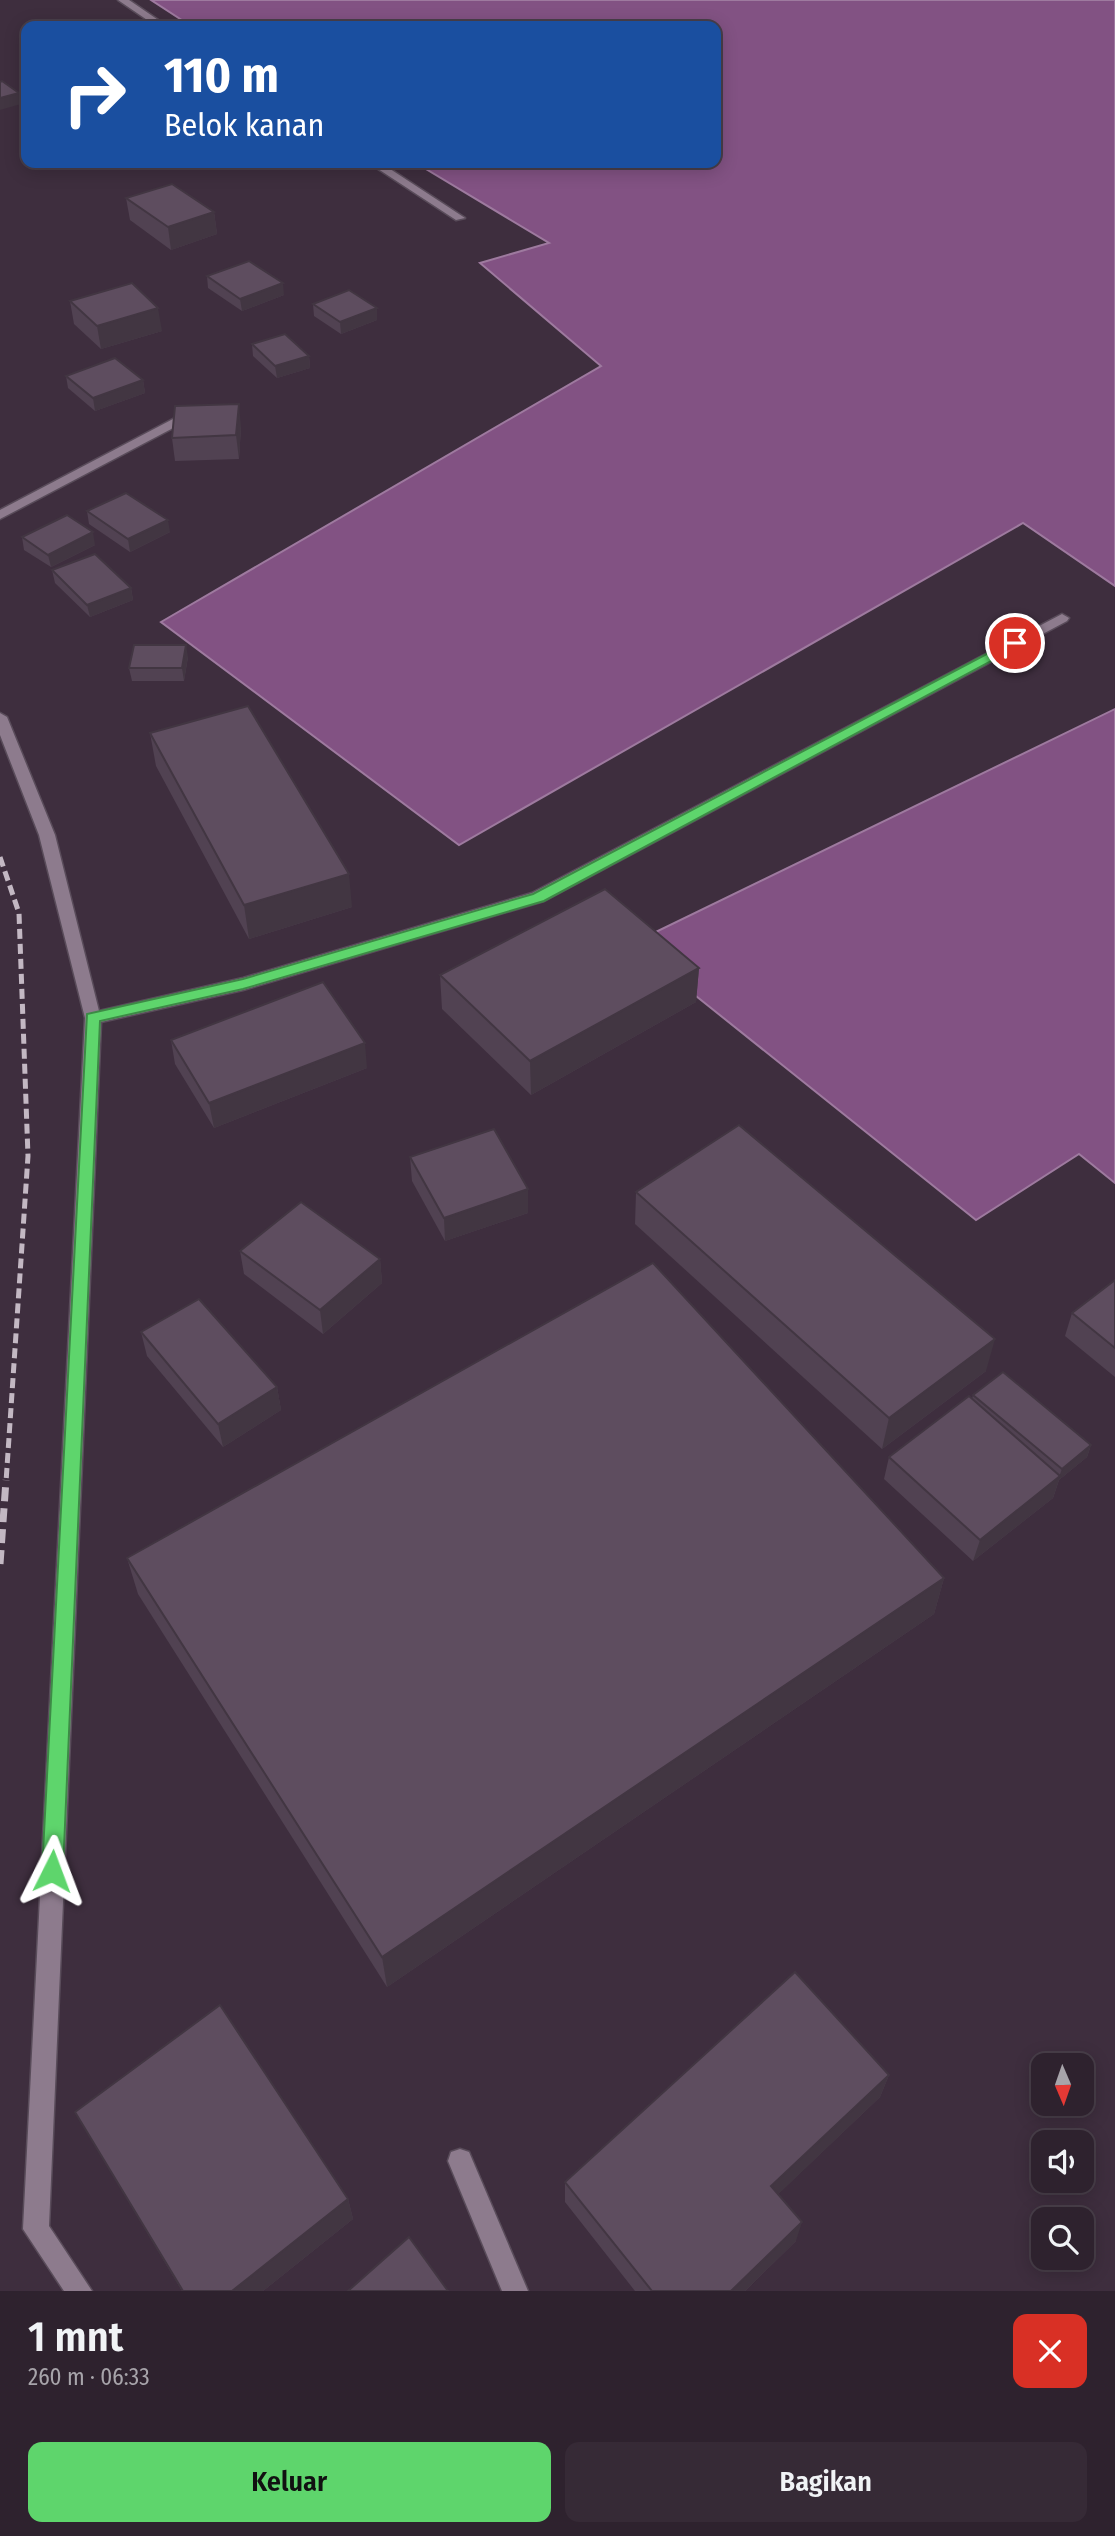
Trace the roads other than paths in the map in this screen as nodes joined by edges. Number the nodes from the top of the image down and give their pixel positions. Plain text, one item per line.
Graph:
1 (123, 0) edge
2 (154, 21) edge
3 (382, 168) edge
4 (460, 218) dead end
5 (203, 407) edge
6 (0, 515) edge
7 (1062, 618) dead end
8 (0, 717) edge
9 (93, 1018) junction
10 (460, 2161) dead end
11 (79, 2291) edge
12 (514, 2291) edge

1 - 2 lane
3 - 4 lane
5 - 6 lane
7 - 9 lane
8 - 9 lane
9 - 11 lane
10 - 12 lane

